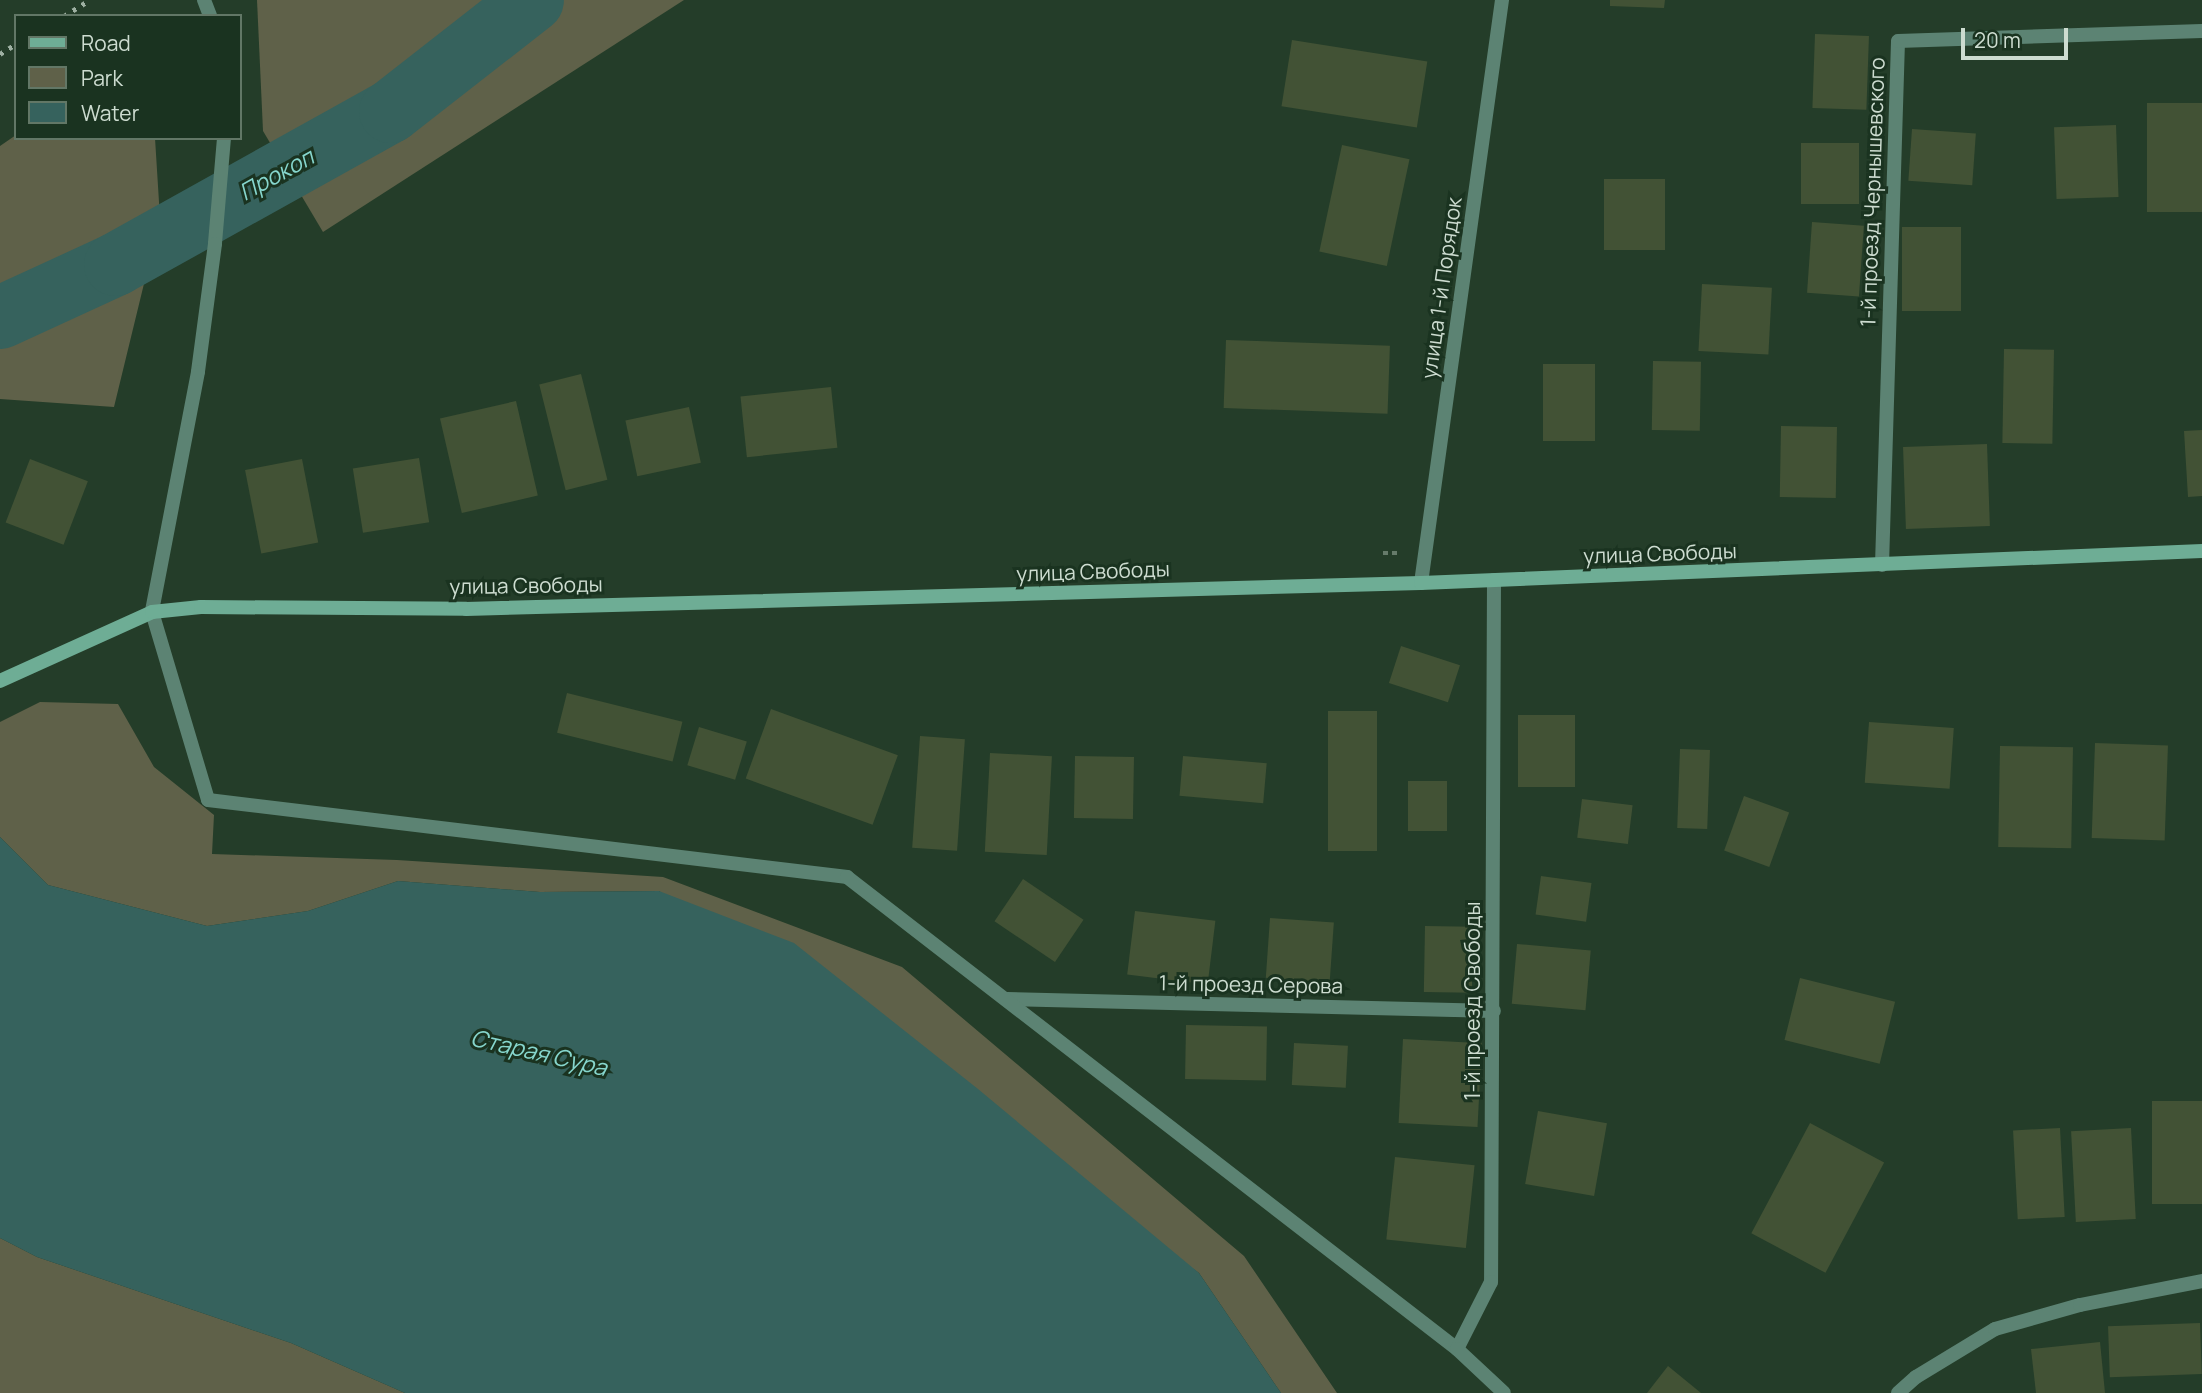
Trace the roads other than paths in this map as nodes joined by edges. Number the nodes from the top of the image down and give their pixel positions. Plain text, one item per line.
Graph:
1 (1502, 0) edge
2 (2202, 31) edge
3 (224, 140) edge
4 (2202, 551) edge
5 (1882, 565) junction
6 (1494, 580) junction
7 (1421, 583) junction
8 (152, 612) junction
9 (0, 681) edge
10 (1007, 999) junction
11 (1494, 1011) junction
12 (2202, 1281) edge
13 (1457, 1349) junction
14 (1504, 1393) edge
15 (1898, 1393) edge

1 - 7 street, улица 1-й Порядок
2 - 5 street, 1-й проезд Чернышевского
3 - 8 street
4 - 5 main road, улица Свободы
5 - 6 main road, улица Свободы
6 - 7 main road, улица Свободы
6 - 11 street, 1-й проезд Свободы
7 - 8 main road, улица Свободы
8 - 9 main road, улица Свободы
8 - 10 street
10 - 11 street, 1-й проезд Серова
10 - 13 street
11 - 13 street, 1-й проезд Свободы
12 - 15 street
13 - 14 street

